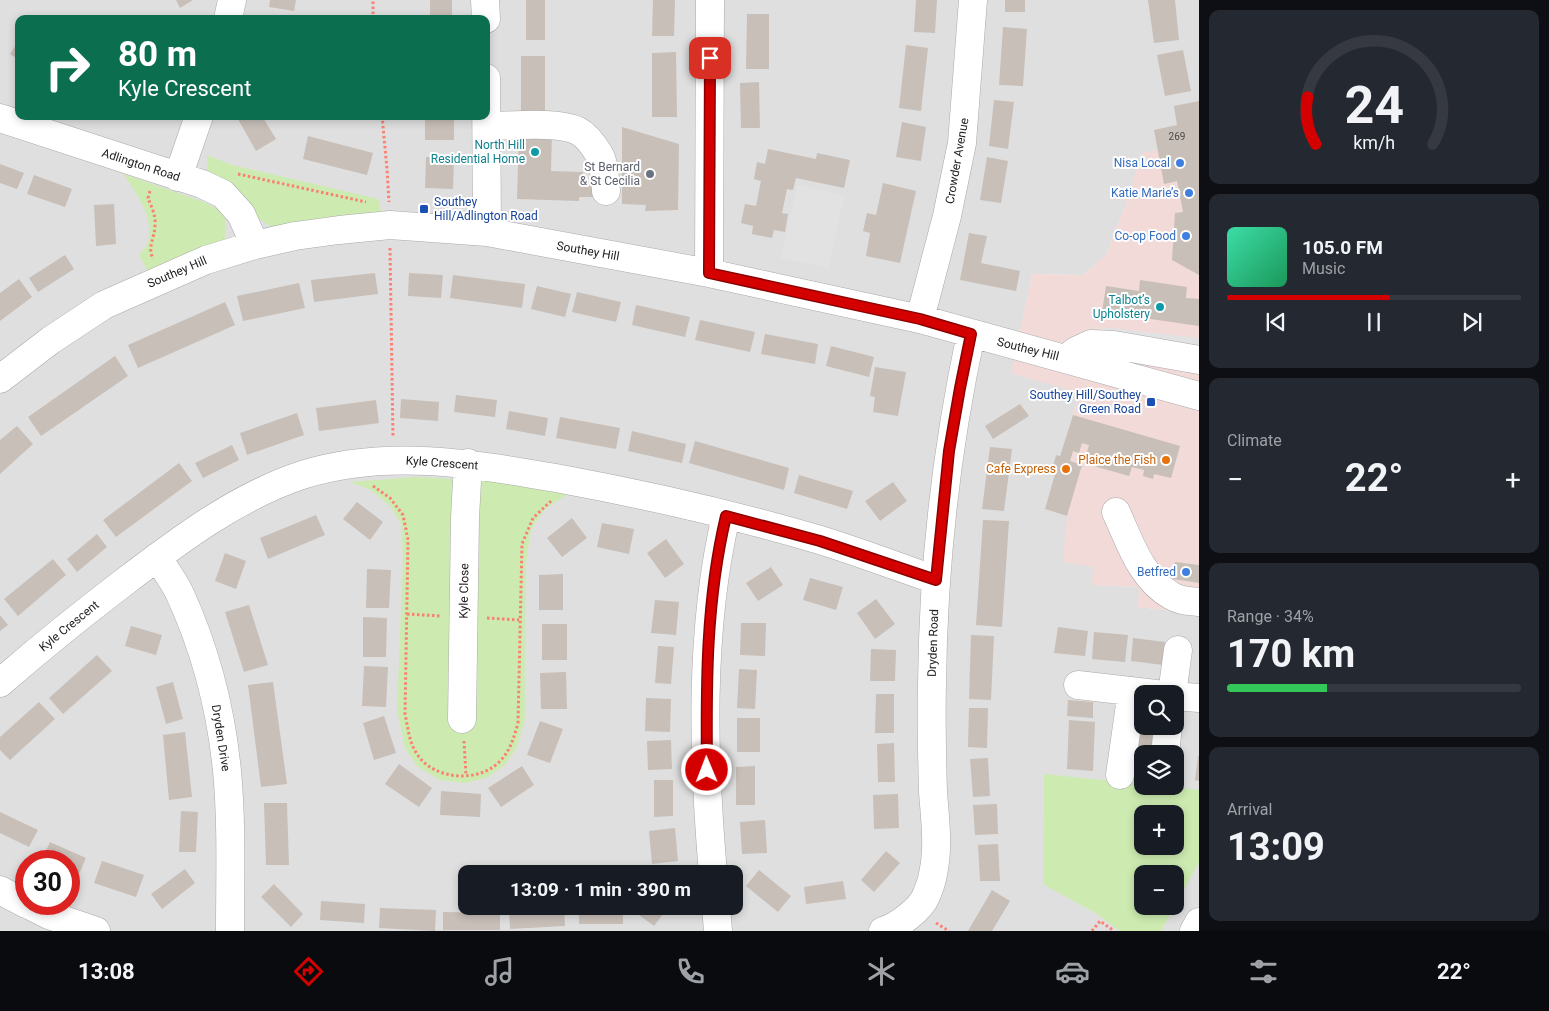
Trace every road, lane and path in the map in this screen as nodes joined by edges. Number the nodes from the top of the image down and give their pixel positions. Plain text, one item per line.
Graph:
1 (232, 0) edge
2 (373, 0) edge
3 (486, 0) edge
4 (710, 0) edge
5 (973, 0) edge
6 (229, 15) edge
7 (373, 15) edge
8 (486, 15) edge
9 (0, 118) edge
10 (197, 120) edge
11 (382, 120) edge
12 (487, 120) edge
13 (487, 126) junction
14 (232, 172) dead end
15 (168, 174) junction
16 (606, 191) dead end
17 (373, 203) dead end
18 (385, 215) junction
19 (487, 232) junction
20 (255, 245) junction
21 (709, 273) junction
22 (160, 278) junction
23 (920, 319) junction
24 (971, 334) junction
25 (1066, 358) junction
26 (1199, 360) edge
27 (0, 380) edge
28 (1199, 396) edge
29 (394, 460) junction
30 (468, 463) junction
31 (1116, 512) dead end
32 (726, 516) junction
33 (157, 557) junction
34 (936, 580) junction
35 (1199, 602) edge
36 (1178, 650) dead end
37 (0, 683) edge
38 (1078, 685) dead end
39 (1175, 685) edge
40 (1134, 691) edge
41 (1184, 696) edge
42 (1199, 698) edge
43 (462, 719) joint
44 (1134, 727) edge
45 (466, 775) dead end
46 (1120, 775) dead end
47 (712, 865) edge
48 (0, 890) edge
49 (15, 898) edge
50 (49, 915) edge
51 (717, 915) edge
52 (1199, 922) edge
53 (96, 931) edge
54 (230, 931) edge
55 (718, 931) edge
56 (883, 931) edge
57 (1092, 931) edge
58 (1114, 931) edge
59 (1194, 931) edge

1 - 6 street
2 - 7 path
3 - 8 street
4 - 21 street
5 - 23 street, Crowder Avenue
9 - 15 street, Adlington Road
10 - 15 street
11 - 18 path
12 - 13 street
13 - 16 street
13 - 19 street
14 - 17 path
15 - 20 street, Adlington Road
15 - 22 path
18 - 19 street, Southey Hill
18 - 20 street, Southey Hill
18 - 29 path
19 - 21 street, Southey Hill
20 - 22 street, Southey Hill
21 - 23 street, Southey Hill
22 - 27 street, Southey Hill
23 - 24 street, Southey Hill
24 - 25 street, Southey Hill
24 - 34 street, Dryden Road
25 - 26 street
25 - 28 street, Southey Hill
29 - 30 street, Kyle Crescent
29 - 33 street, Kyle Crescent
30 - 32 street, Kyle Crescent
30 - 43 street, Kyle Close
31 - 35 street
32 - 34 street, Kyle Crescent
32 - 47 street
33 - 37 street, Kyle Crescent
33 - 54 street, Dryden Drive
34 - 56 street, Dryden Road
36 - 39 street
38 - 40 street
41 - 42 street
43 - 45 path
44 - 46 street
48 - 49 street
50 - 53 street
51 - 55 street
52 - 59 street
57 - 58 path

